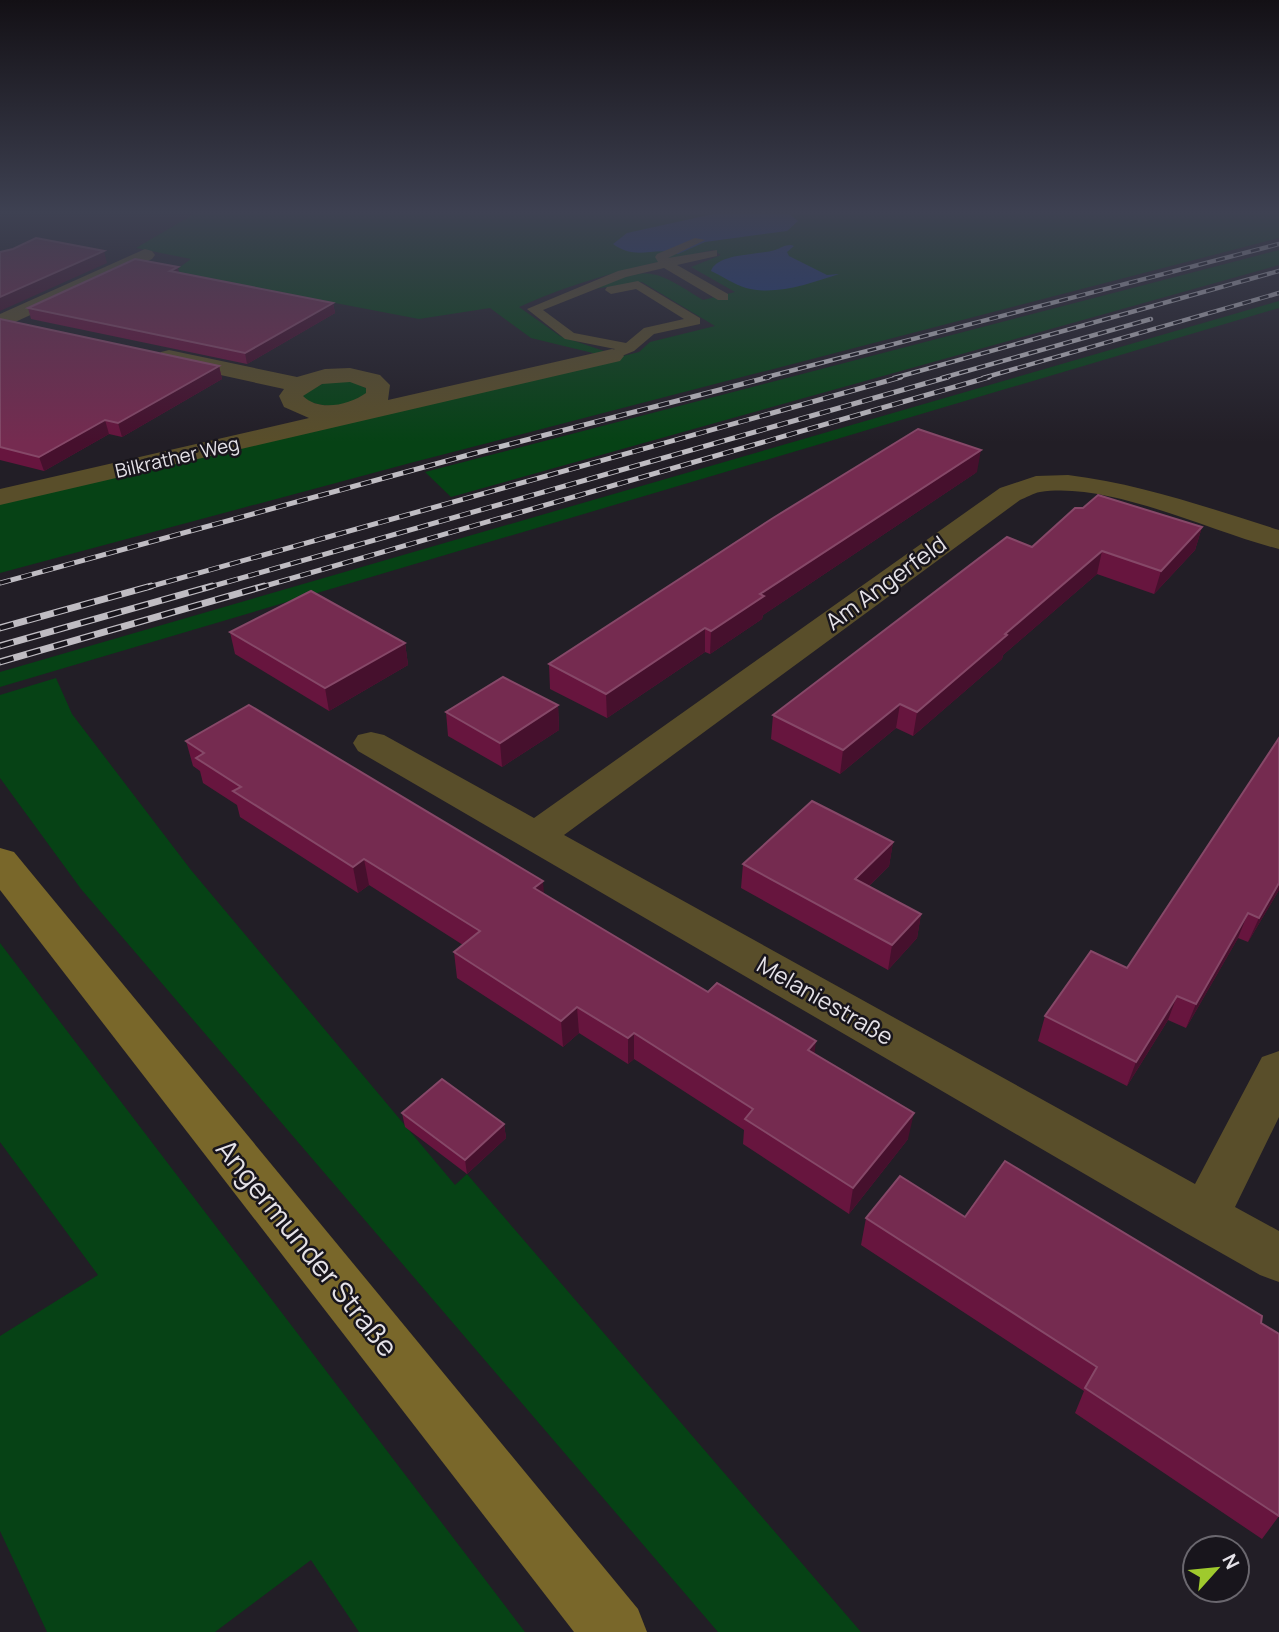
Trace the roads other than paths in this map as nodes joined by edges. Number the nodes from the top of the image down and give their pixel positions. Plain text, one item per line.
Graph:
1 (69, 290) edge
2 (577, 290) edge
3 (582, 290) edge
4 (613, 290) edge
5 (646, 290) edge
6 (711, 290) edge
7 (723, 297) dead end
8 (1, 322) edge
9 (41, 330) edge
10 (147, 352) edge
11 (621, 352) junction
12 (300, 385) junction
13 (351, 413) junction
14 (0, 497) edge
15 (1279, 540) edge
16 (371, 743) dead end
17 (536, 836) junction
18 (0, 862) edge
19 (1279, 1070) edge
20 (1204, 1217) junction
21 (1279, 1258) edge
22 (615, 1632) edge

1 - 8 street
2 - 11 lane
3 - 4 lane
5 - 11 lane
6 - 7 lane
8 - 9 street
10 - 12 street, Bilkrather Weg
11 - 13 street, Bilkrather Weg
12 - 13 street, Bilkrather Weg
12 - 13 street, Bilkrather Weg
13 - 14 street, Bilkrather Weg
15 - 17 street, Am Angerfeld
16 - 17 street, Melaniestraße
17 - 20 street, Melaniestraße
18 - 22 main road, Angermunder Straße
19 - 20 street
20 - 21 street, Melaniestraße

